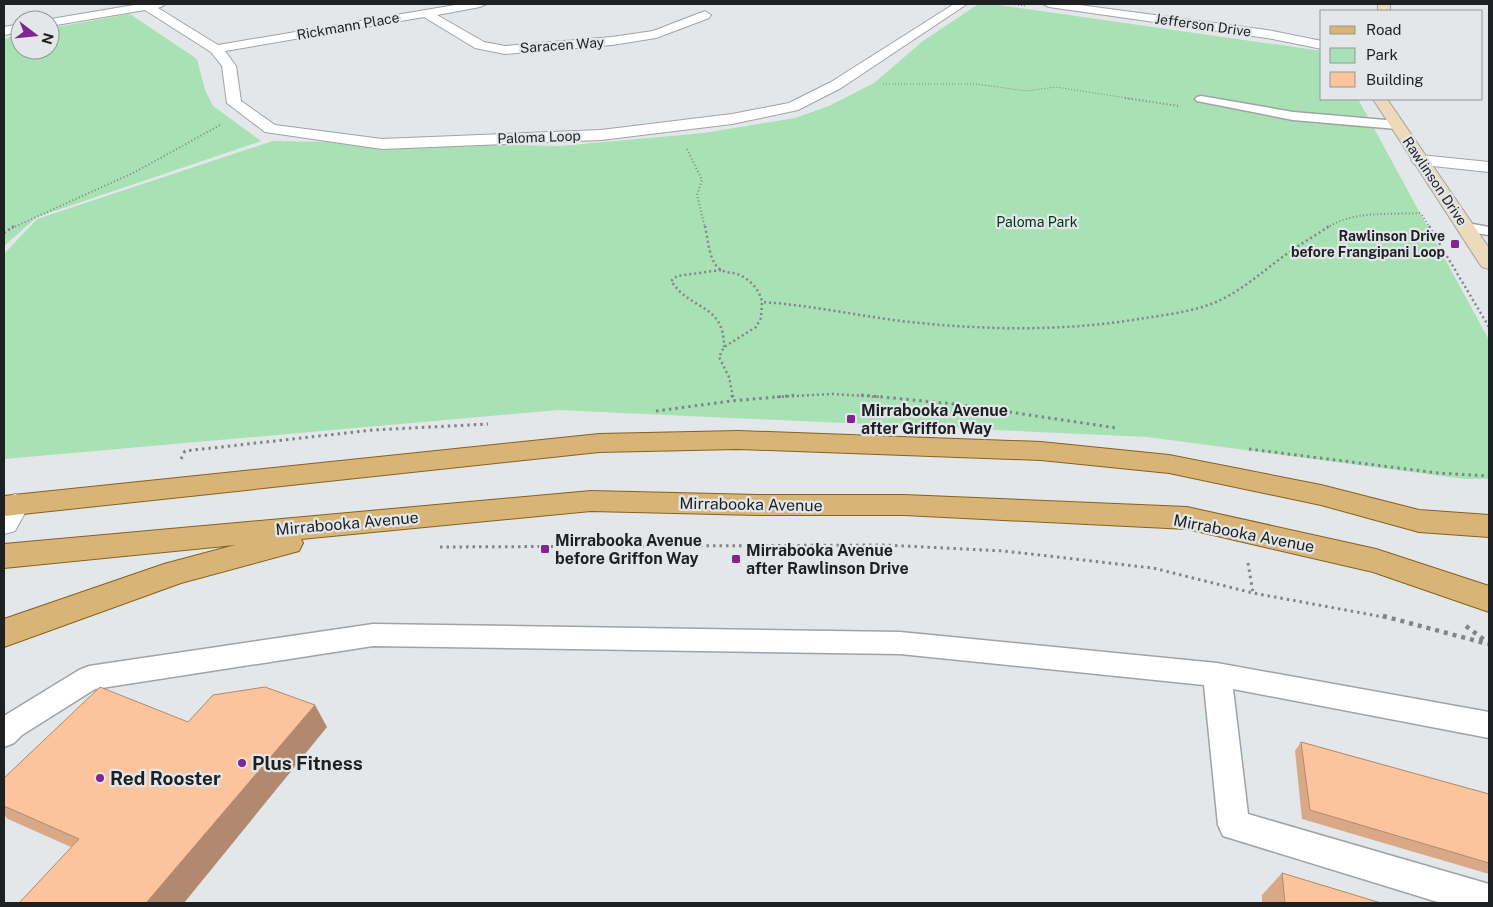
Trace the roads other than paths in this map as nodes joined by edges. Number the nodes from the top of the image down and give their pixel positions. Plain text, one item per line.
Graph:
1 (480, 4) edge
2 (961, 4) edge
3 (1049, 4) edge
4 (1155, 4) edge
5 (153, 5) edge
6 (425, 13) junction
7 (705, 15) dead end
8 (1144, 16) junction
9 (60, 20) edge
10 (1267, 34) junction
11 (1320, 38) edge
12 (1320, 45) edge
13 (216, 49) junction
14 (1201, 100) dead end
15 (1381, 100) edge
16 (1397, 125) junction
17 (1420, 160) junction
18 (1489, 167) edge
19 (1467, 228) junction
20 (1489, 231) edge
21 (1489, 263) edge
22 (7, 511) edge
23 (386, 520) junction
24 (1489, 526) edge
25 (4, 556) edge
26 (1489, 599) edge
27 (4, 633) edge
28 (1217, 675) junction
29 (1489, 726) edge
30 (4, 734) edge
31 (1489, 901) edge

1 - 6 street, Rickmann Place
2 - 13 street, Paloma Loop
3 - 8 street, Jefferson Drive
4 - 8 street
5 - 9 street
5 - 13 street, Paloma Loop
6 - 7 street, Saracen Way
6 - 13 street, Rickmann Place
8 - 10 street, Jefferson Drive
10 - 11 street, Jefferson Drive
10 - 12 street, Jefferson Drive
14 - 16 lane
15 - 16 street, Rawlinson Drive
16 - 17 street, Rawlinson Drive
17 - 18 street
17 - 19 street, Rawlinson Drive
19 - 20 lane
19 - 21 street, Rawlinson Drive
22 - 24 main road
23 - 25 main road, Mirrabooka Avenue
23 - 26 main road, Mirrabooka Avenue
23 - 27 main road
28 - 29 lane
28 - 30 lane
28 - 31 lane

